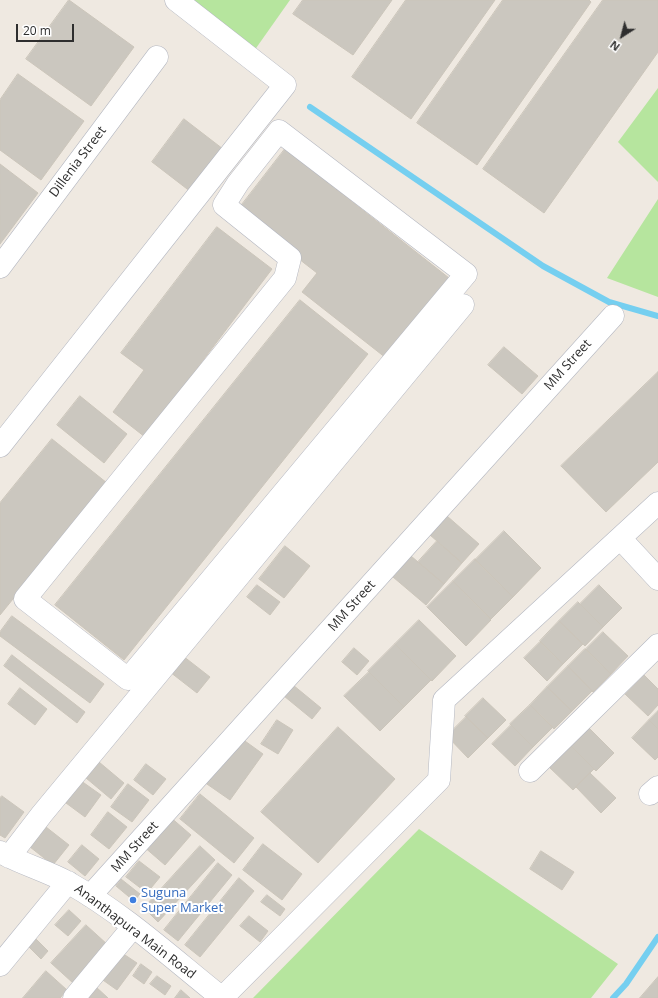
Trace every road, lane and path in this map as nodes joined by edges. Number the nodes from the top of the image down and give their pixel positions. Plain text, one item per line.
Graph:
1 (176, 0) edge
2 (157, 57) dead end
3 (231, 153) junction
4 (251, 167) junction
5 (0, 267) edge
6 (463, 305) dead end
7 (613, 316) dead end
8 (0, 446) edge
9 (658, 503) edge
10 (620, 538) junction
11 (658, 578) edge
12 (658, 645) edge
13 (530, 771) dead end
14 (4, 854) edge
15 (68, 882) junction
16 (90, 896) junction
17 (133, 927) junction
18 (0, 965) edge
19 (74, 998) edge
20 (222, 998) edge

1 - 3 street
2 - 5 street, Dillenia Street
3 - 4 street
3 - 8 street
4 - 4 street
6 - 14 street
7 - 16 street, MM Street
9 - 10 street
10 - 11 street
10 - 20 street
12 - 13 street
14 - 15 street, Ananthapura Main Road
15 - 16 street, Ananthapura Main Road
15 - 18 street
16 - 17 street, Ananthapura Main Road
17 - 19 street
17 - 20 street, Ananthapura Main Road

